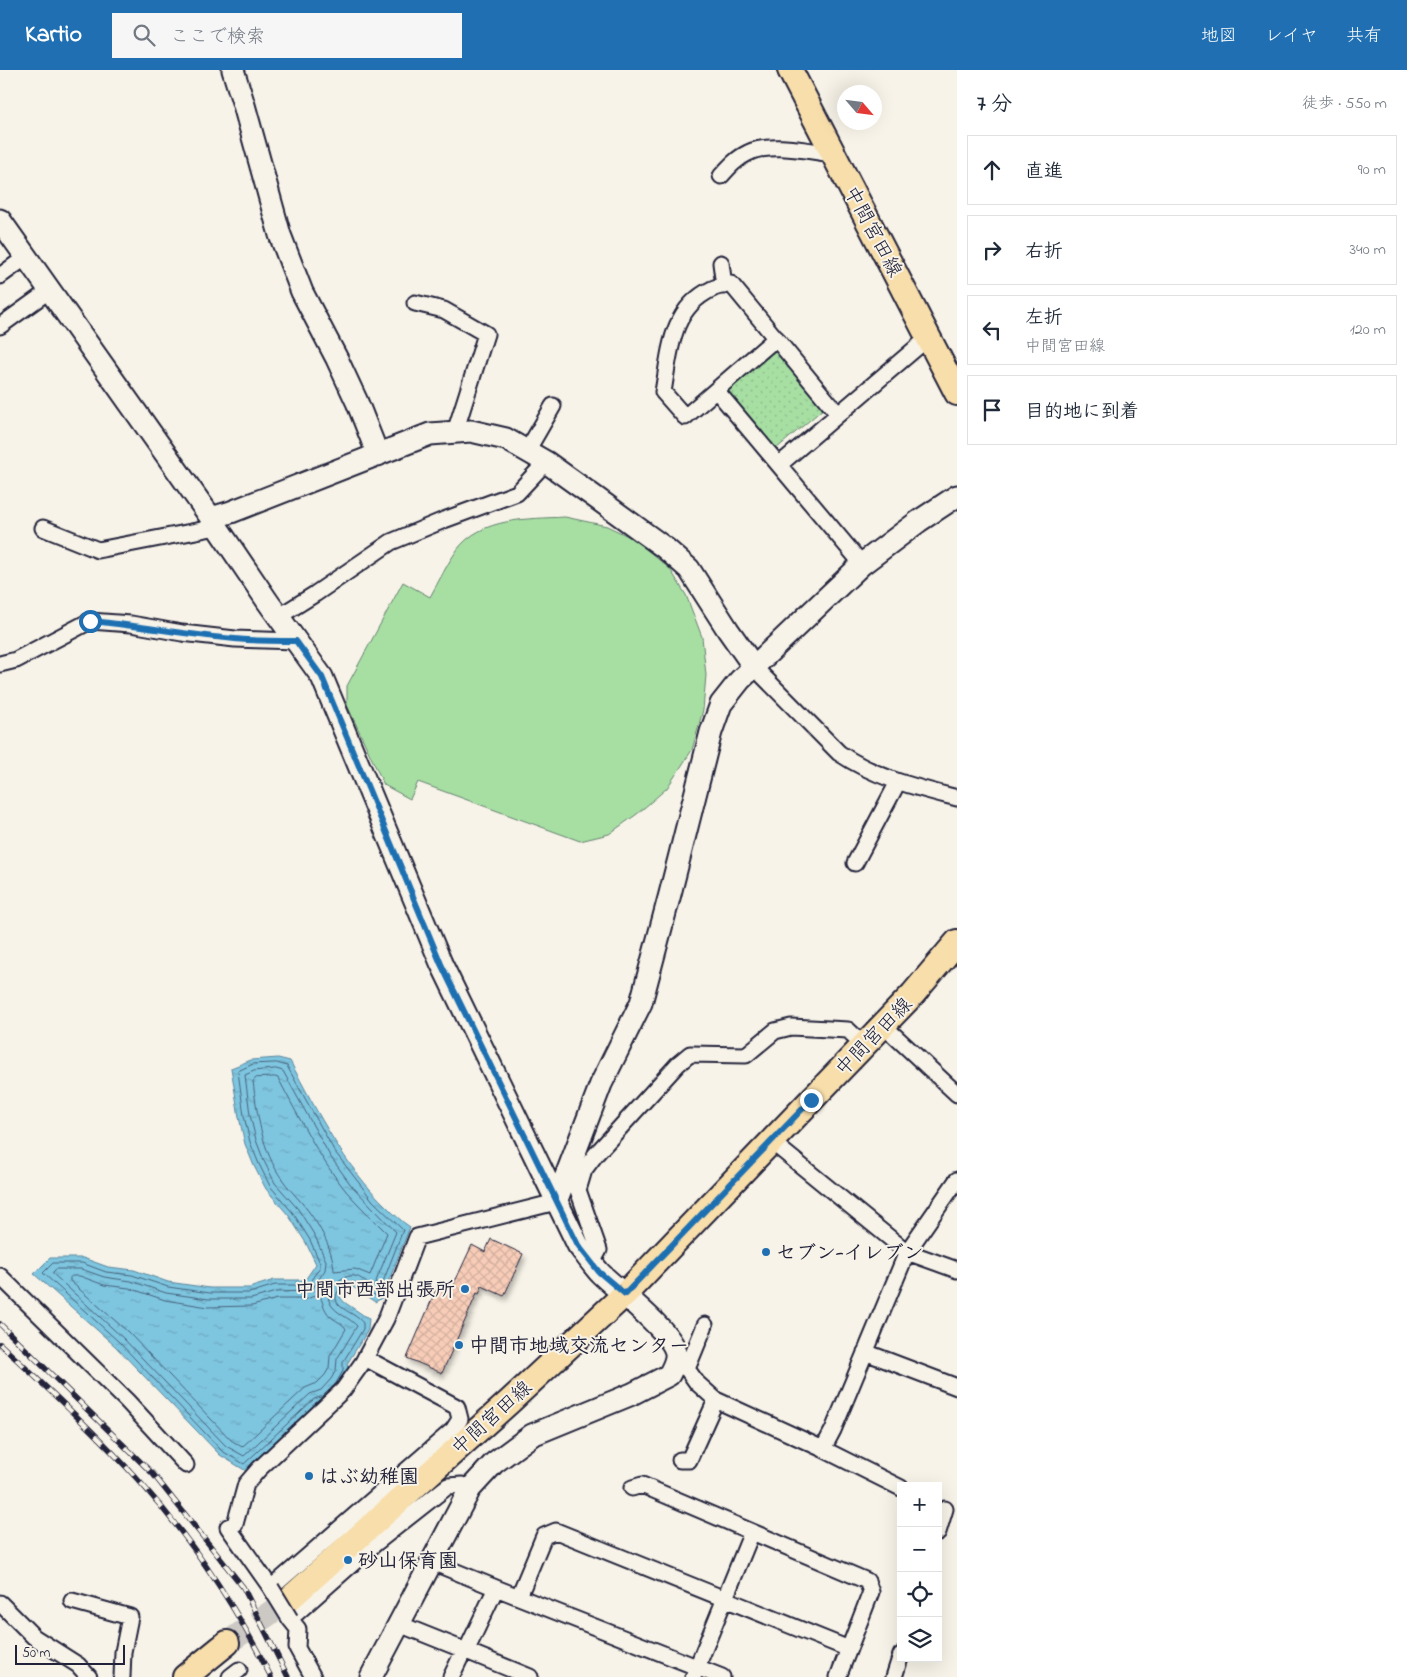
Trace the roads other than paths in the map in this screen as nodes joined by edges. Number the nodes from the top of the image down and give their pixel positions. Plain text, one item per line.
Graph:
1 (233, 70) edge
2 (790, 70) edge
3 (833, 154) junction
4 (721, 176) dead end
5 (0, 220) edge
6 (26, 257) junction
7 (721, 263) dead end
8 (0, 276) edge
9 (724, 286) junction
10 (50, 290) junction
11 (415, 303) dead end
12 (0, 326) edge
13 (929, 337) junction
14 (776, 338) junction
15 (716, 390) junction
16 (957, 392) edge
17 (553, 406) dead end
18 (838, 414) junction
19 (455, 432) junction
20 (527, 451) junction
21 (378, 455) junction
22 (546, 462) junction
23 (779, 465) junction
24 (957, 496) edge
25 (214, 522) junction
26 (43, 528) dead end
27 (862, 564) junction
28 (278, 616) junction
29 (296, 641) junction
30 (0, 664) edge
31 (754, 667) junction
32 (898, 782) junction
33 (957, 798) edge
34 (855, 863) dead end
35 (957, 942) edge
36 (883, 1025) junction
37 (864, 1045) junction
38 (957, 1094) edge
39 (772, 1142) junction
40 (957, 1180) edge
41 (556, 1202) junction
42 (907, 1252) junction
43 (592, 1263) junction
44 (957, 1270) edge
45 (0, 1276) edge
46 (625, 1294) junction
47 (705, 1325) dead end
48 (864, 1352) junction
49 (365, 1358) junction
50 (681, 1366) junction
51 (957, 1387) edge
52 (716, 1400) junction
53 (823, 1449) junction
54 (680, 1460) dead end
55 (186, 1465) dead end
56 (897, 1486) edge
57 (470, 1488) junction
58 (632, 1488) dead end
59 (947, 1509) edge
60 (940, 1527) edge
61 (752, 1532) junction
62 (432, 1562) junction
63 (496, 1588) junction
64 (519, 1596) junction
65 (725, 1599) junction
66 (72, 1601) dead end
67 (0, 1602) edge
68 (282, 1603) junction
69 (399, 1624) junction
70 (227, 1643) tunnel mouth
71 (849, 1649) junction
72 (464, 1650) junction
73 (899, 1662) edge
74 (695, 1672) edge
75 (89, 1677) edge
76 (122, 1677) edge
77 (185, 1677) edge
78 (313, 1677) edge
79 (371, 1677) edge
80 (451, 1677) edge
81 (530, 1677) edge
82 (722, 1677) edge
83 (838, 1677) edge
84 (894, 1677) edge

1 - 21 street
2 - 3 main road, 中間宮田線
3 - 4 street
3 - 13 main road, 中間宮田線
5 - 6 street
6 - 8 street
6 - 10 street
7 - 9 street
9 - 14 street
9 - 15 street
10 - 12 street
10 - 25 street
11 - 19 street
13 - 16 main road, 中間宮田線
13 - 18 street
14 - 15 street
14 - 18 street
15 - 23 street
17 - 20 street
18 - 23 street
19 - 20 street
19 - 21 street
20 - 22 street
21 - 25 street
22 - 28 street
22 - 31 street
23 - 27 street
24 - 27 street
25 - 26 street
25 - 28 street
27 - 31 street
28 - 29 street
29 - 30 street
29 - 41 street
31 - 32 street
31 - 41 street
32 - 33 street
32 - 34 street
35 - 36 main road, 中間宮田線
36 - 37 main road, 中間宮田線
36 - 38 street
37 - 39 main road, 中間宮田線
37 - 43 street
39 - 42 street
39 - 46 main road, 中間宮田線
40 - 42 street
41 - 43 street
41 - 49 street
42 - 44 street
42 - 48 street
43 - 46 street
45 - 55 street
46 - 50 street
46 - 68 main road, 中間宮田線
47 - 50 street
48 - 51 street
48 - 53 street
49 - 68 street
49 - 68 street
50 - 52 street
50 - 57 street
52 - 53 street
52 - 54 street
53 - 56 street
57 - 62 street
57 - 68 street
58 - 61 street
59 - 60 street
61 - 65 street
61 - 71 street
62 - 63 street
62 - 69 street
63 - 64 street
63 - 72 street
64 - 65 street
64 - 74 street
65 - 71 street
65 - 74 street
66 - 76 street
67 - 75 street
68 - 78 street
69 - 72 street
69 - 79 street
70 - 77 main road
71 - 83 street
72 - 80 street
72 - 81 street
73 - 84 street
74 - 82 street

